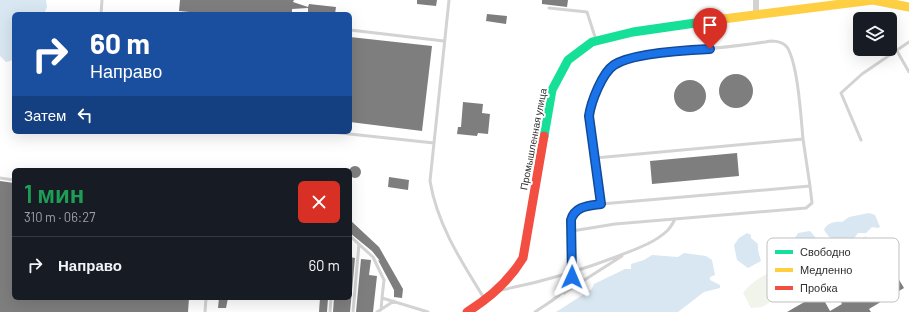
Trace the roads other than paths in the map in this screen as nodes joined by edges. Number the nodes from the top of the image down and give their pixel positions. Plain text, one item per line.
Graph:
1 (102, 0) edge
2 (449, 0) edge
3 (756, 0) edge
4 (909, 7) edge
5 (549, 8) dead end
6 (101, 12) edge
7 (756, 14) junction
8 (352, 30) edge
9 (596, 40) junction
10 (444, 41) junction
11 (909, 42) edge
12 (898, 51) junction
13 (909, 72) edge
14 (350, 134) edge
15 (803, 139) junction
16 (861, 140) dead end
17 (434, 143) junction
18 (595, 158) junction
19 (0, 178) edge
20 (12, 180) edge
21 (810, 186) junction
22 (601, 204) junction
23 (675, 219) junction
24 (572, 231) junction
25 (352, 238) edge
26 (359, 244) junction
27 (630, 252) junction
28 (573, 272) junction
29 (496, 291) junction
30 (561, 295) junction
31 (382, 298) junction
32 (206, 300) edge
33 (331, 300) edge
34 (485, 301) junction
35 (394, 302) junction
36 (381, 310) junction
37 (205, 312) edge
38 (330, 312) edge
39 (353, 312) edge
40 (377, 312) edge
41 (428, 312) edge
42 (467, 312) edge
43 (535, 312) edge

1 - 6 lane
2 - 10 lane
3 - 7 street
4 - 7 street, Промышленная улица
5 - 9 lane
7 - 9 street, Промышленная улица
8 - 10 lane
9 - 29 street, Промышленная улица
10 - 17 lane
11 - 12 lane
12 - 13 lane
12 - 16 lane
14 - 17 lane
15 - 18 lane
15 - 18 lane
15 - 21 lane
17 - 34 lane
18 - 22 lane
19 - 20 lane
21 - 22 lane
21 - 23 lane
22 - 24 lane
23 - 24 lane
23 - 27 lane
24 - 28 lane
25 - 26 lane
26 - 31 lane
26 - 39 lane
27 - 28 lane
27 - 30 lane
28 - 29 lane
28 - 30 lane
29 - 34 street, Промышленная улица
30 - 43 lane
31 - 35 lane
31 - 36 lane
32 - 37 lane
33 - 38 lane
34 - 42 street, Промышленная улица
35 - 36 lane
35 - 41 lane
36 - 40 lane

